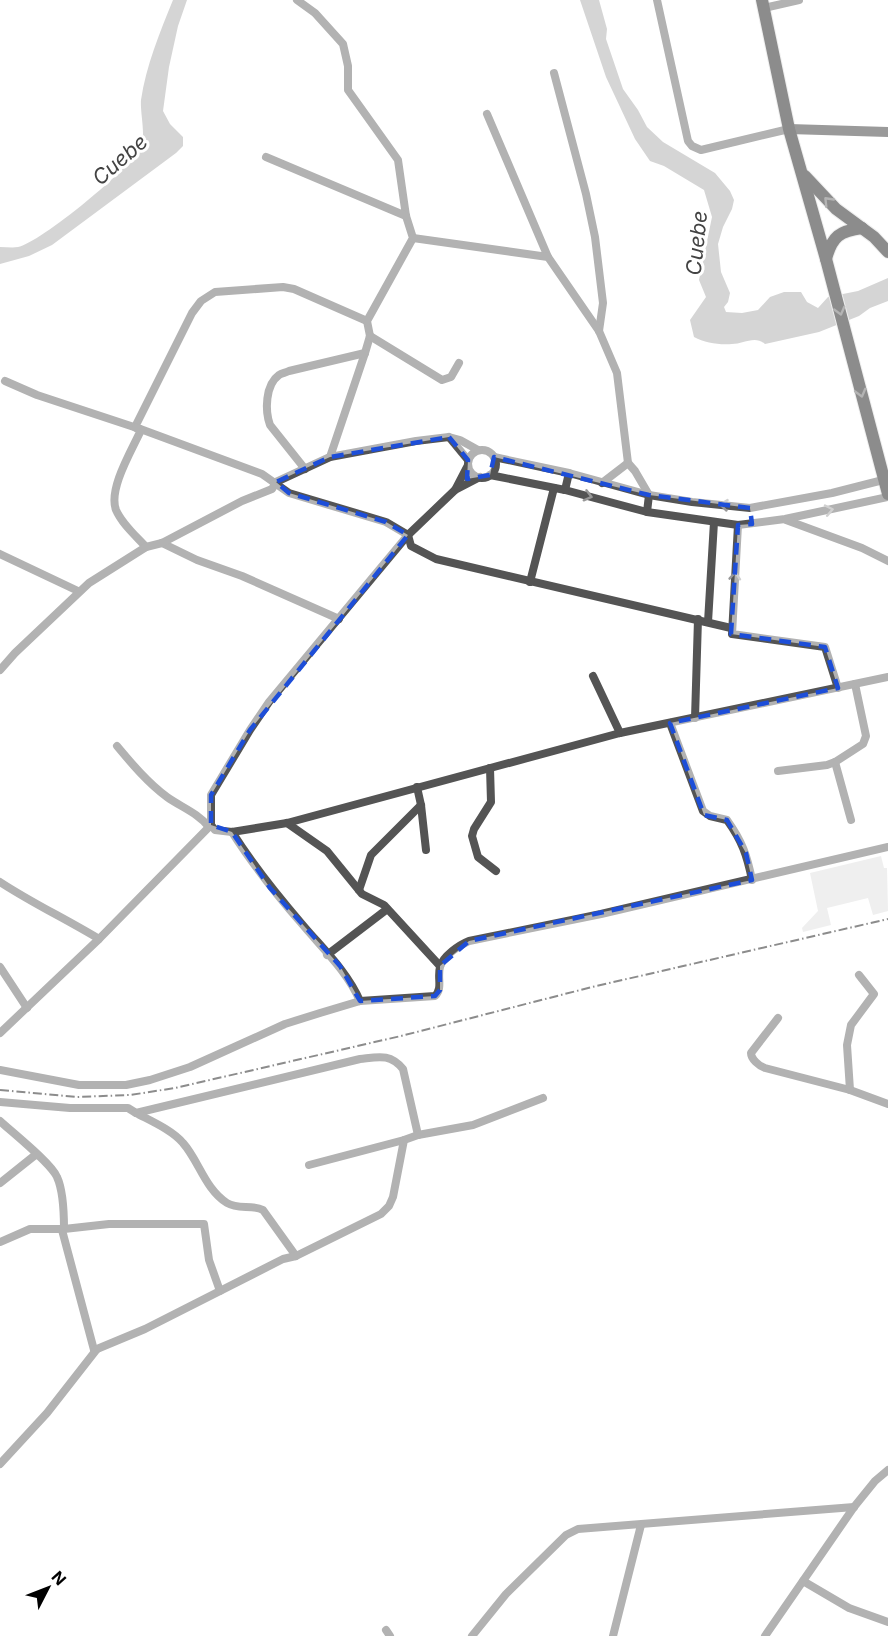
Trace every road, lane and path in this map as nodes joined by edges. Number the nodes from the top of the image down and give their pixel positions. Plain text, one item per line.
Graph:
1 (297, 0) edge
2 (657, 0) edge
3 (799, 0) edge
4 (763, 4) edge
5 (554, 72) dead end
6 (487, 114) dead end
7 (789, 129) junction
8 (888, 132) edge
9 (266, 157) dead end
10 (803, 173) junction
11 (406, 216) junction
12 (862, 228) junction
13 (413, 238) junction
14 (888, 252) edge
15 (548, 257) junction
16 (826, 259) junction
17 (367, 321) junction
18 (599, 332) junction
19 (370, 336) junction
20 (365, 353) junction
21 (459, 363) dead end
22 (5, 381) dead end
23 (138, 429) junction
24 (449, 437) junction
25 (478, 450) junction
26 (330, 457) junction
27 (494, 457) junction
28 (468, 463) junction
29 (628, 463) junction
30 (305, 469) junction
31 (569, 473) junction
32 (490, 475) junction
33 (480, 477) junction
34 (886, 479) edge
35 (276, 482) junction
36 (602, 483) junction
37 (554, 488) junction
38 (455, 490) junction
39 (564, 490) junction
40 (649, 495) junction
41 (888, 496) edge
42 (750, 508) junction
43 (647, 512) junction
44 (785, 519) junction
45 (714, 522) junction
46 (752, 524) junction
47 (738, 525) junction
48 (408, 535) junction
49 (162, 543) junction
50 (146, 547) junction
51 (0, 554) edge
52 (887, 558) edge
53 (530, 582) junction
54 (78, 591) junction
55 (339, 619) junction
56 (698, 620) junction
57 (708, 622) junction
58 (731, 628) junction
59 (0, 670) edge
60 (593, 676) dead end
61 (888, 677) edge
62 (855, 684) junction
63 (838, 688) junction
64 (695, 718) junction
65 (670, 723) junction
66 (620, 733) junction
67 (117, 746) dead end
68 (835, 762) junction
69 (490, 768) junction
70 (778, 771) dead end
71 (417, 787) junction
72 (421, 805) junction
73 (851, 820) dead end
74 (287, 823) junction
75 (210, 826) junction
76 (232, 832) junction
77 (888, 847) edge
78 (426, 850) dead end
79 (496, 872) dead end
80 (752, 879) junction
81 (0, 882) edge
82 (358, 890) junction
83 (386, 910) junction
84 (99, 939) junction
85 (327, 955) junction
86 (440, 966) junction
87 (0, 967) edge
88 (859, 975) dead end
89 (360, 1001) junction
90 (27, 1008) junction
91 (778, 1018) dead end
92 (0, 1033) edge
93 (0, 1070) edge
94 (850, 1090) junction
95 (543, 1098) dead end
96 (0, 1102) edge
97 (888, 1104) edge
98 (136, 1113) junction
99 (0, 1121) edge
100 (418, 1135) junction
101 (404, 1140) junction
102 (38, 1155) junction
103 (309, 1165) dead end
104 (0, 1183) edge
105 (64, 1229) junction
106 (0, 1242) edge
107 (296, 1256) junction
108 (220, 1291) junction
109 (97, 1349) junction
110 (0, 1464) edge
111 (888, 1470) edge
112 (854, 1507) junction
113 (640, 1525) junction
114 (803, 1581) junction
115 (888, 1622) edge
116 (472, 1636) edge
117 (614, 1636) edge
118 (765, 1636) edge

1 - 11 street
2 - 7 street
3 - 4 street
4 - 7 main road
5 - 18 street
6 - 15 street
7 - 8 main road
7 - 10 main road
9 - 11 street
12 -> 10 main road
10 - 16 main road
11 - 13 street
12 - 14 main road
12 - 16 main road
13 - 15 street
13 - 17 street
15 - 18 street
16 -> 34 main road
17 - 19 street
17 - 23 street
18 - 29 street
19 - 20 street
19 - 21 street
20 - 26 street
20 - 30 street
22 - 23 street
23 - 35 street
23 - 50 street
24 - 25 street
24 - 26 street
24 - 28 street
25 - 27 street
25 - 28 street
26 - 30 street
27 - 31 street
27 - 32 street
28 - 33 street
28 - 38 street
29 - 36 street
29 - 40 street
30 - 35 street
31 - 36 street
31 - 39 street
32 - 33 street
32 - 37 street
33 - 38 street
34 - 41 main road
34 - 42 street
35 - 48 street
35 - 49 street
36 - 40 street
37 - 39 street
37 - 53 street
38 - 48 street
39 -> 43 street
42 -> 40 street
40 - 43 street
44 -> 41 street
42 - 46 street
43 - 45 street
44 - 46 street
44 - 52 street
45 - 47 street
45 - 57 street
46 - 47 street
58 -> 47 street
48 - 53 street
48 - 55 street
49 - 50 street
49 - 55 street
50 - 54 street
51 - 54 street
53 - 56 street
54 - 59 street
55 - 75 street
56 - 57 street
56 - 64 street
57 - 58 street
58 - 63 street
60 - 66 street
61 - 62 street
62 - 63 street
62 - 68 street
63 - 64 street
64 - 65 street
65 - 66 street
65 - 80 street
66 - 69 street
67 - 75 street
68 - 70 street
68 - 73 street
69 - 71 street
69 - 79 street
71 - 72 street
71 - 74 street
72 - 78 street
72 - 82 street
74 - 76 street
74 - 82 street
75 - 76 street
75 - 84 street
76 - 85 street
77 - 80 street
80 - 86 street
81 - 84 street
82 - 83 street
83 - 85 street
83 - 86 street
84 - 90 street
85 - 89 street
86 - 89 street
87 - 90 street
88 - 94 street
89 - 93 street
90 - 92 street
91 - 94 street
94 - 97 street
95 - 100 street
96 - 98 street
98 - 100 street
98 - 107 street
99 - 102 street
100 - 101 street
101 - 103 street
101 - 107 street
102 - 104 street
102 - 105 street
105 - 106 street
105 - 108 street
105 - 109 street
107 - 108 street
108 - 109 street
109 - 110 street
111 - 112 street
112 - 113 street
112 - 114 street
113 - 116 street
113 - 117 street
114 - 115 street
114 - 118 street

